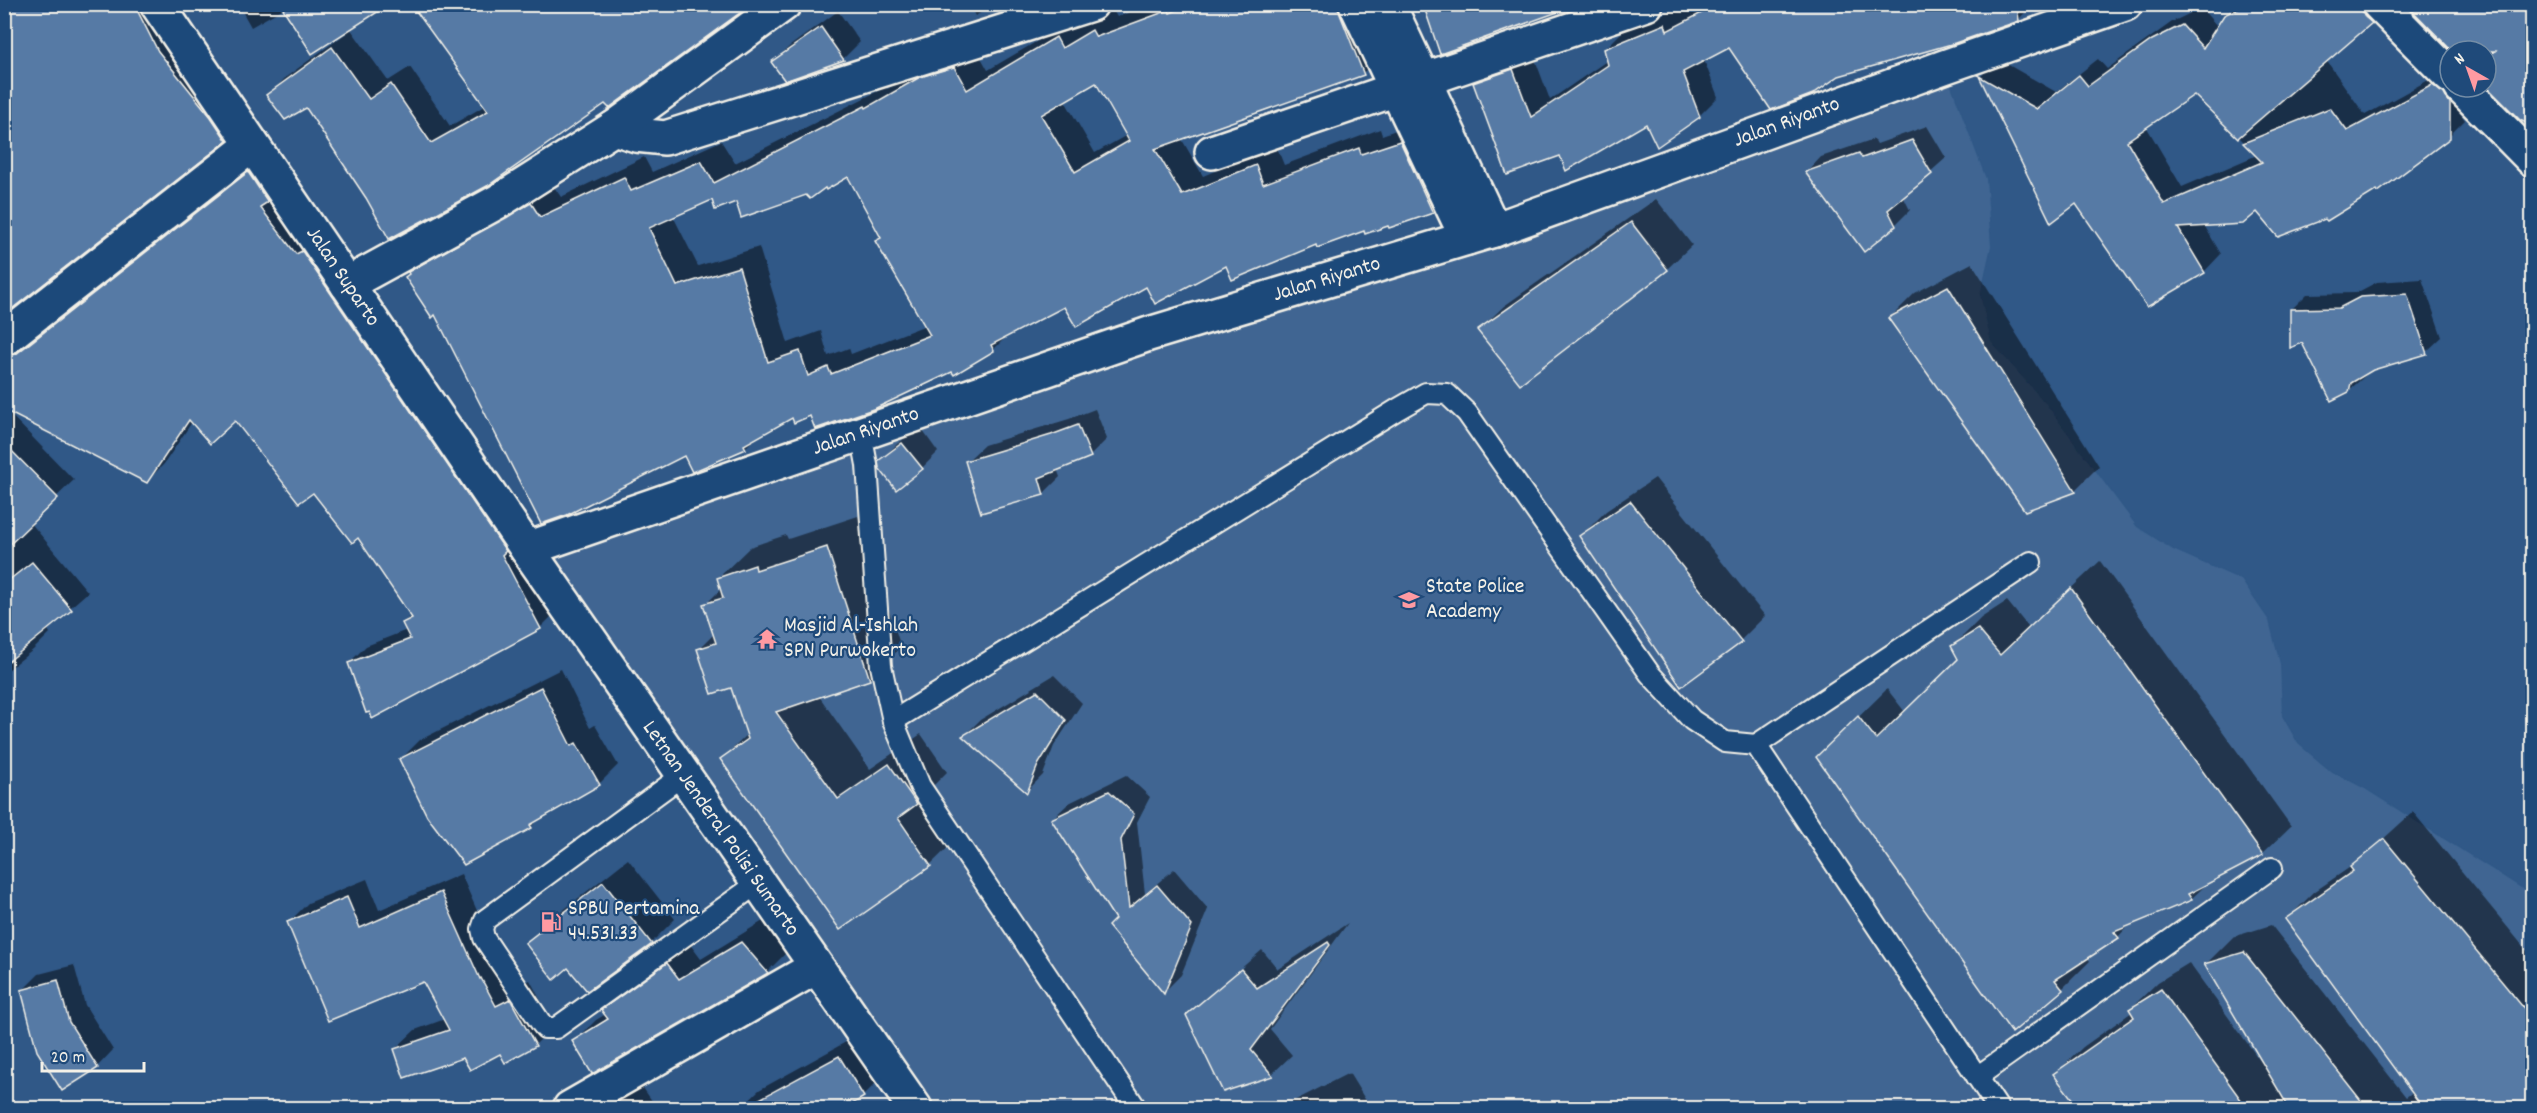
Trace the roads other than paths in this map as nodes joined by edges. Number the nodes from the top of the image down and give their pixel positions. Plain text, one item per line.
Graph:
1 (157, 4) edge
2 (784, 4) edge
3 (1091, 4) edge
4 (1356, 4) edge
5 (1388, 4) edge
6 (1646, 4) edge
7 (2125, 4) edge
8 (2379, 4) edge
9 (2438, 64) edge
10 (1410, 85) junction
11 (2473, 99) edge
12 (615, 128) junction
13 (252, 145) junction
14 (1212, 152) dead end
15 (2532, 159) edge
16 (1480, 234) junction
17 (346, 284) junction
18 (4, 339) edge
19 (861, 434) junction
20 (527, 549) junction
21 (2031, 562) dead end
22 (893, 721) junction
23 (1756, 745) junction
24 (683, 775) junction
25 (2272, 868) dead end
26 (758, 883) junction
27 (816, 967) junction
28 (1977, 1077) junction
29 (908, 1106) edge
30 (570, 1108) edge
31 (1136, 1108) edge
32 (1998, 1108) edge

1 - 13 street, Jalan Suparto
2 - 12 street
3 - 12 street
4 - 10 street
5 - 10 street
6 - 10 street
7 - 16 street, Jalan Riyanto
8 - 9 street
10 - 14 street
10 - 16 street
11 - 15 street
12 - 17 street
13 - 17 street, Jalan Suparto
13 - 18 street
16 - 19 street, Jalan Riyanto
17 - 20 street, Jalan Suparto
19 - 20 street, Jalan Riyanto
19 - 22 lane
20 - 24 street, Letnan Jenderal Polisi Sumarto
21 - 23 lane
22 - 23 lane
22 - 31 lane
23 - 28 lane
24 - 26 street, Letnan Jenderal Polisi Sumarto
24 - 26 lane
25 - 28 lane
26 - 27 street, Letnan Jenderal Polisi Sumarto
27 - 29 street, Letnan Jenderal Polisi Sumarto
27 - 30 street
28 - 32 lane

